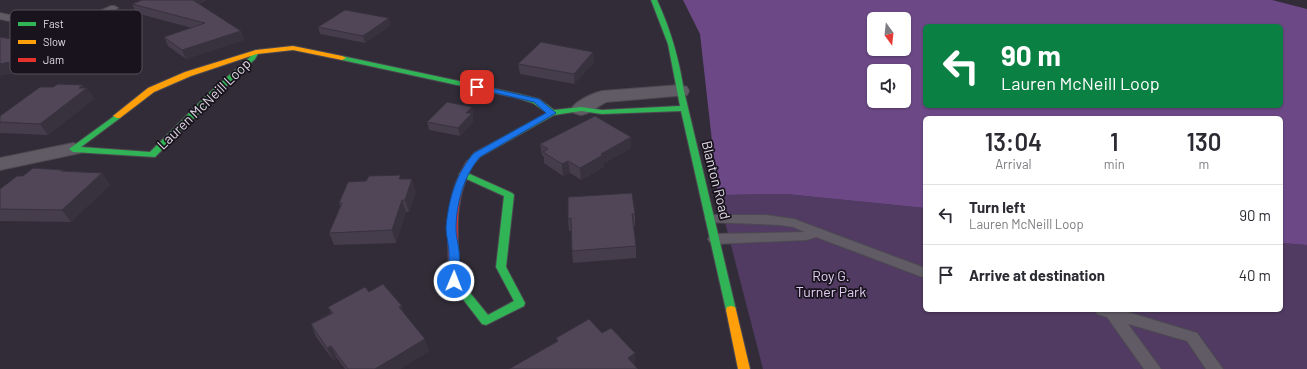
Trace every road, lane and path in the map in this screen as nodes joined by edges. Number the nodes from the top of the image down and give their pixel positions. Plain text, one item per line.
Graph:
1 (654, 0) edge
2 (114, 8) dead end
3 (110, 10) edge
4 (0, 16) edge
5 (10, 18) edge
6 (256, 52) junction
7 (680, 91) junction
8 (581, 108) junction
9 (684, 108) junction
10 (552, 113) junction
11 (73, 149) junction
12 (0, 164) edge
13 (463, 174) junction
14 (711, 219) junction
15 (816, 232) junction
16 (715, 239) junction
17 (923, 272) edge
18 (1108, 312) edge
19 (1110, 312) edge
20 (744, 369) edge
21 (1153, 369) edge
22 (1215, 369) edge

1 - 7 street, Blanton Road
2 - 3 lane
4 - 5 lane
6 - 10 street, Lauren McNeill Loop
6 - 11 street, Lauren McNeill Loop
6 - 11 street, Lauren McNeill Loop
7 - 8 street
7 - 9 street, Blanton Road
8 - 9 street
8 - 10 street
9 - 14 street, Blanton Road
10 - 13 street
11 - 12 street
13 - 13 street
14 - 15 lane
14 - 16 street, Blanton Road
15 - 16 lane
15 - 17 lane
16 - 20 street, Blanton Road
18 - 21 lane
19 - 22 lane

